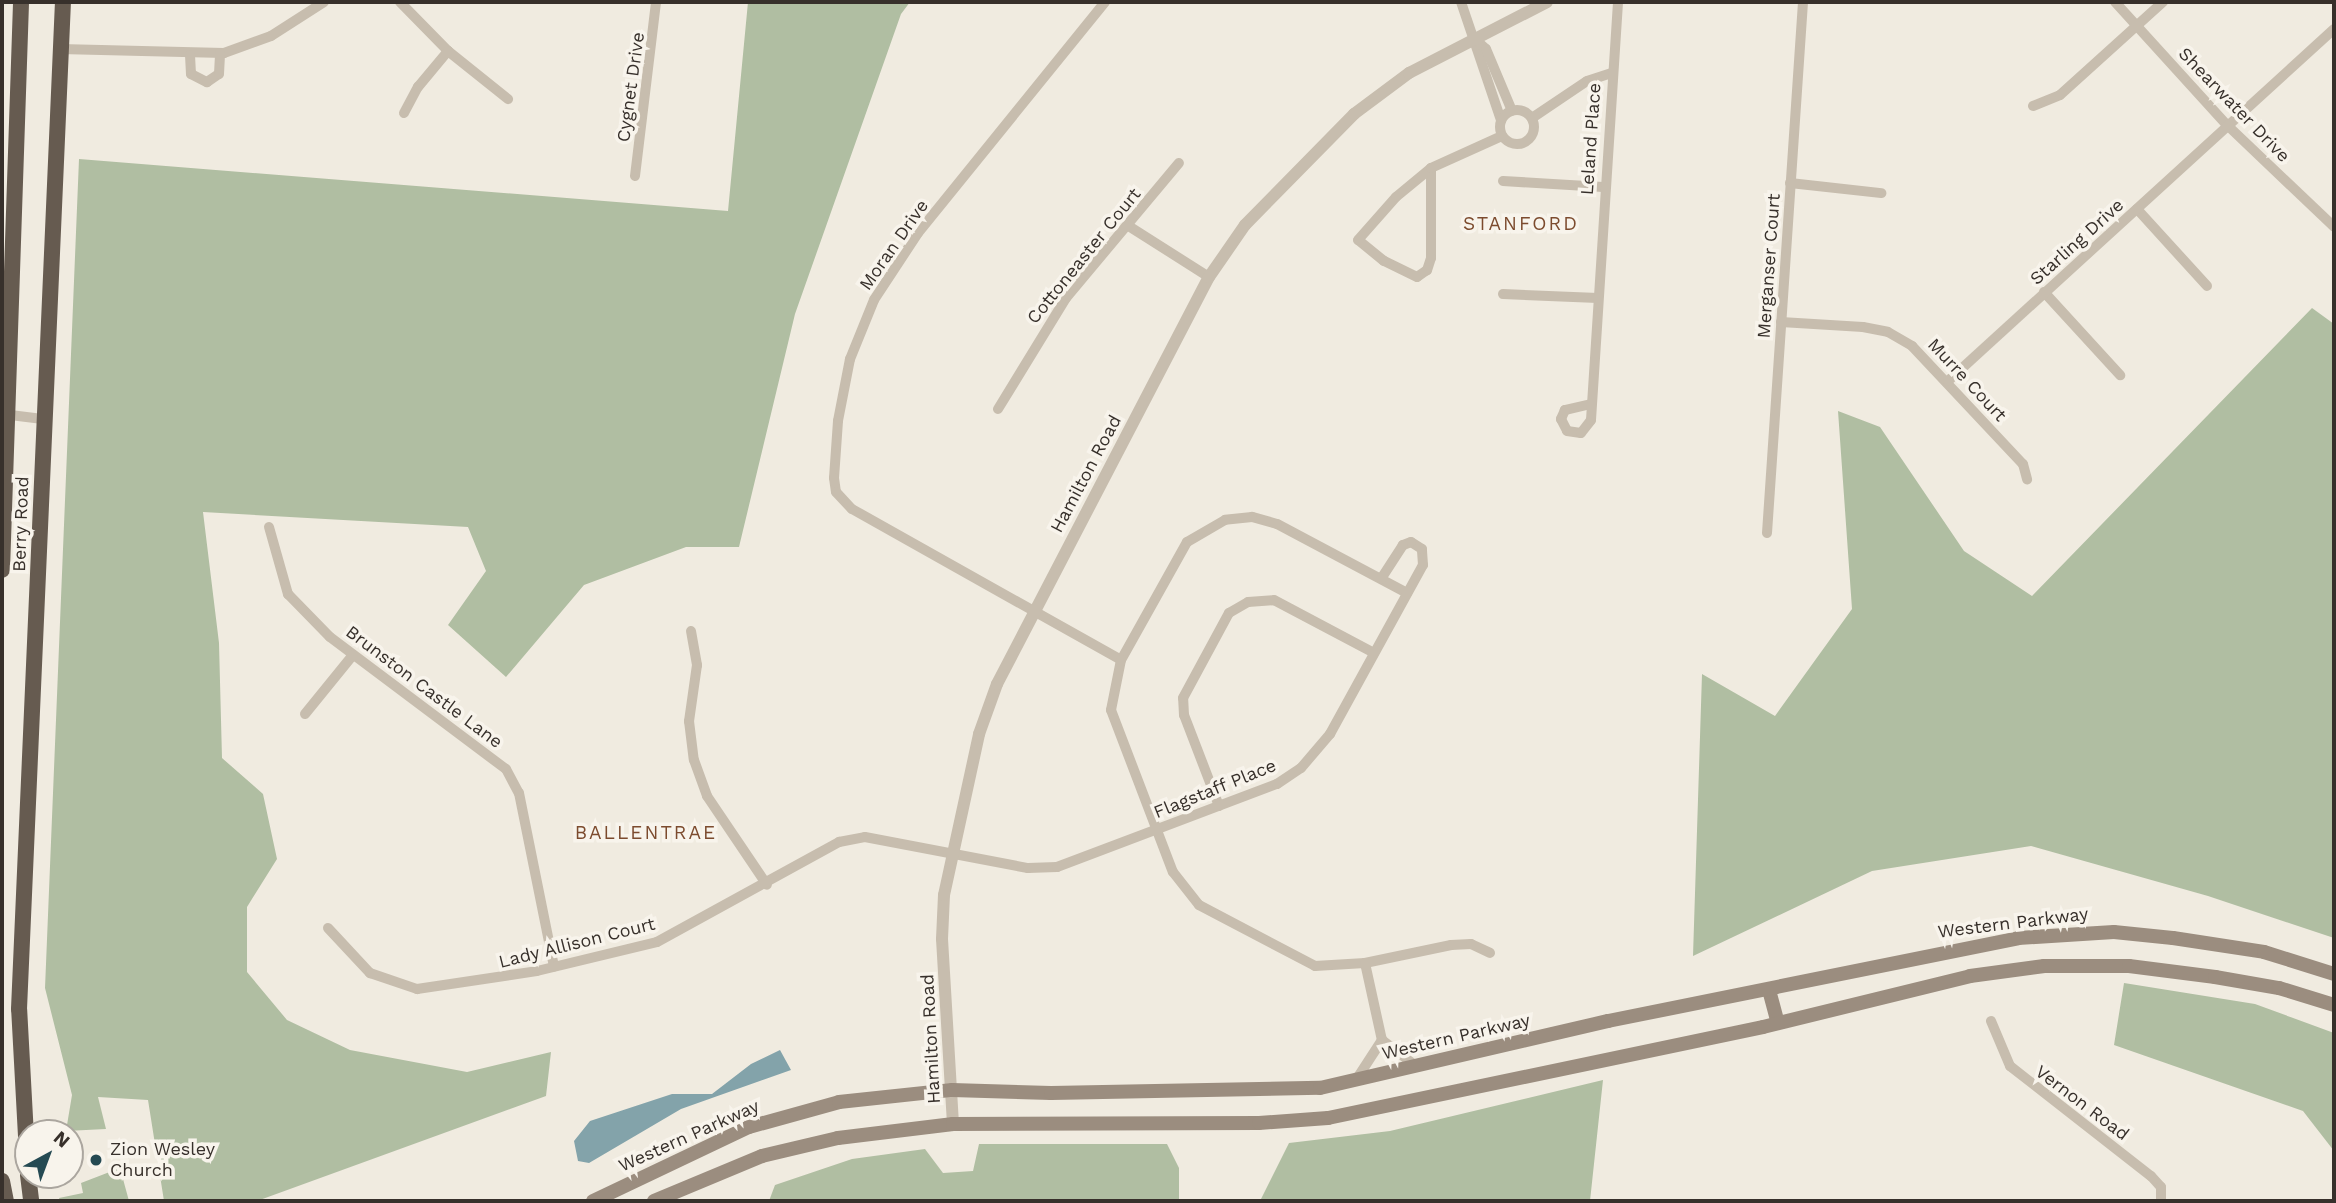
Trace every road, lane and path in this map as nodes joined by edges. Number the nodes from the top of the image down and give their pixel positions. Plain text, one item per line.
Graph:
1 (21, 2) edge
2 (63, 2) edge
3 (324, 2) edge
4 (400, 2) edge
5 (656, 2) edge
6 (1105, 2) edge
7 (1461, 2) edge
8 (1547, 2) edge
9 (1618, 2) edge
10 (1803, 2) edge
11 (2115, 2) edge
12 (2163, 2) edge
13 (2137, 25) junction
14 (2334, 29) edge
15 (1476, 40) junction
16 (60, 49) junction
17 (448, 51) junction
18 (220, 53) junction
19 (190, 55) junction
20 (1611, 73) junction
21 (508, 99) dead end
22 (2033, 106) dead end
23 (1512, 111) junction
24 (404, 113) dead end
25 (1532, 118) junction
26 (1502, 120) junction
27 (2226, 124) junction
28 (1502, 136) junction
29 (1179, 163) dead end
30 (1431, 168) junction
31 (635, 176) dead end
32 (1503, 181) dead end
33 (1790, 183) junction
34 (1603, 187) junction
35 (1881, 193) dead end
36 (2137, 209) junction
37 (1127, 225) junction
38 (2334, 227) edge
39 (1209, 277) junction
40 (2207, 286) dead end
41 (2044, 292) junction
42 (1503, 294) dead end
43 (1598, 298) junction
44 (1781, 322) junction
45 (2120, 375) dead end
46 (1948, 381) junction
47 (1591, 404) dead end
48 (998, 409) dead end
49 (5, 413) edge
50 (43, 419) junction
51 (2026, 479) dead end
52 (269, 527) dead end
53 (1767, 533) dead end
54 (2, 570) edge
55 (1381, 579) junction
56 (1407, 593) junction
57 (1034, 613) junction
58 (691, 632) dead end
59 (1374, 653) junction
60 (353, 655) junction
61 (1121, 660) junction
62 (305, 714) dead end
63 (1219, 806) junction
64 (1155, 831) junction
65 (956, 852) junction
66 (766, 885) junction
67 (328, 928) dead end
68 (1490, 953) dead end
69 (1365, 963) junction
70 (554, 967) junction
71 (2334, 974) edge
72 (1769, 989) junction
73 (2334, 1005) edge
74 (1991, 1021) dead end
75 (1778, 1023) junction
76 (1382, 1040) junction
77 (1416, 1066) junction
78 (1355, 1080) junction
79 (952, 1090) junction
80 (25, 1119) edge
81 (953, 1124) junction
82 (2, 1181) edge
83 (6, 1201) edge
84 (593, 1201) edge
85 (654, 1201) edge
86 (2161, 1201) edge

1 - 49 highway, Berry Road
2 - 16 highway, Berry Road
3 - 18 street
4 - 17 street
5 - 31 street, Cygnet Drive
6 - 57 street, Moran Drive
7 - 15 street
8 - 15 street, Hamilton Road
9 - 20 street, Leland Place
10 - 33 street, Merganser Court
11 - 13 street, Shearwater Drive
12 - 13 street
13 - 22 street
13 - 27 street, Shearwater Drive
14 - 27 street, Starling Drive
15 - 23 street
15 - 26 street
15 - 39 street, Hamilton Road
16 - 19 street
16 - 50 highway, Berry Road
17 - 21 street
17 - 24 street
18 - 19 street
18 - 19 street
20 - 25 street
20 - 34 street, Leland Place
23 - 25 street
23 - 26 street
25 - 28 street
26 - 28 street
27 - 36 street, Starling Drive
27 - 38 street, Shearwater Drive
28 - 30 street
29 - 37 street, Cottoneaster Court
30 - 30 street
32 - 34 street
33 - 35 street
33 - 44 street, Merganser Court
34 - 43 street, Leland Place
36 - 40 street
36 - 41 street, Starling Drive
37 - 39 street
37 - 48 street, Cottoneaster Court
39 - 57 street, Hamilton Road
41 - 45 street
41 - 46 street, Starling Drive
42 - 43 street
43 - 47 street, Leland Place
44 - 46 street, Murre Court
44 - 53 street, Merganser Court
46 - 51 street, Murre Court
49 - 50 street
49 - 54 highway, Berry Road
50 - 80 highway, Berry Road
52 - 60 street, Brunston Castle Lane
55 - 56 street
55 - 56 street, Flagstaff Place
55 - 61 street
56 - 59 street, Flagstaff Place
57 - 61 street, Moran Drive
57 - 65 street, Hamilton Road
58 - 66 street
59 - 63 street, Flagstaff Place
59 - 63 street
60 - 62 street
60 - 70 street, Brunston Castle Lane
61 - 64 street
63 - 64 street, Flagstaff Place
64 - 65 street, Flagstaff Place
64 - 69 street
65 - 66 street, Lady Allison Court
65 - 79 street, Hamilton Road
66 - 70 street, Lady Allison Court
67 - 70 street, Lady Allison Court
68 - 69 street
69 - 76 street
71 - 72 main road, Western Parkway
72 - 75 main road
72 - 77 main road, Western Parkway
73 - 75 main road
74 - 86 street, Vernon Road
75 - 81 main road
76 - 77 street
76 - 78 street
77 - 78 main road, Western Parkway
78 - 79 main road, Western Parkway
79 - 81 street, Hamilton Road
79 - 84 main road, Western Parkway
81 - 85 main road
82 - 83 highway

